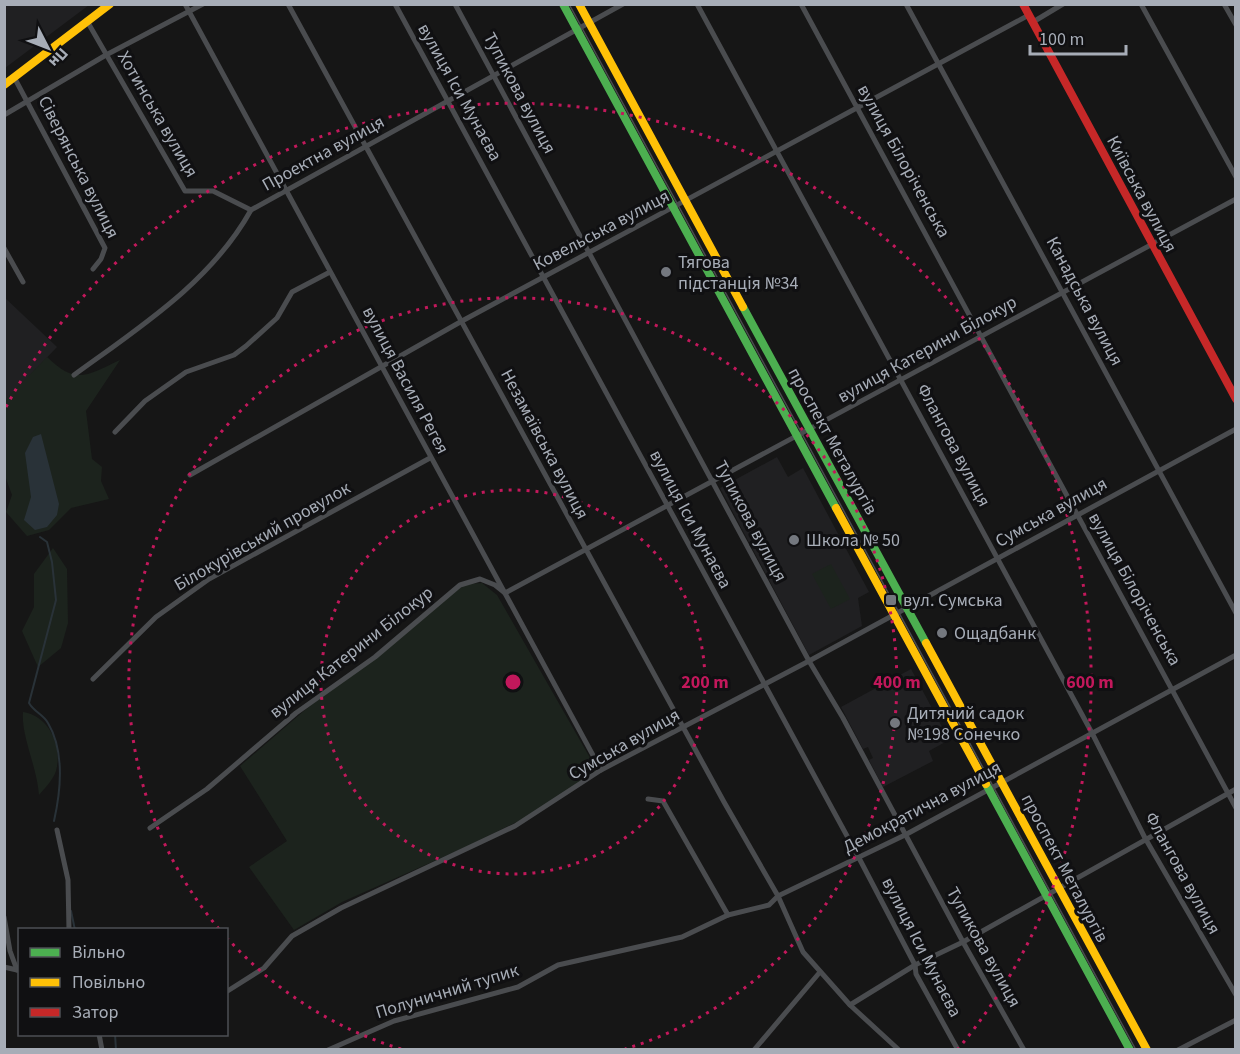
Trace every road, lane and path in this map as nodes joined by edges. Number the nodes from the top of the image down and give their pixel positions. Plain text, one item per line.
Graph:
1 (110, 4) edge
2 (185, 4) edge
3 (203, 4) edge
4 (288, 4) edge
5 (395, 4) edge
6 (455, 4) edge
7 (563, 4) edge
8 (579, 4) edge
9 (623, 4) edge
10 (697, 4) edge
11 (801, 4) edge
12 (906, 4) edge
13 (1023, 4) edge
14 (1063, 4) edge
15 (1141, 4) edge
16 (1224, 4) edge
17 (189, 12) junction
18 (1031, 19) junction
19 (87, 21) junction
20 (589, 23) junction
21 (1236, 25) edge
22 (577, 30) junction
23 (106, 55) junction
24 (938, 63) junction
25 (493, 75) junction
26 (14, 77) junction
27 (4, 85) edge
28 (447, 100) junction
29 (28, 101) junction
30 (857, 108) junction
31 (4, 115) edge
32 (366, 145) junction
33 (776, 151) junction
34 (1236, 177) edge
35 (286, 191) junction
36 (1236, 199) edge
37 (686, 202) junction
38 (673, 209) junction
39 (251, 210) junction
40 (1152, 244) junction
41 (4, 248) edge
42 (589, 252) junction
43 (93, 269) dead end
44 (330, 272) junction
45 (543, 278) junction
46 (23, 282) dead end
47 (1063, 291) junction
48 (462, 321) junction
49 (982, 336) junction
50 (382, 365) junction
51 (74, 375) dead end
52 (901, 379) junction
53 (1236, 399) edge
54 (810, 429) junction
55 (1236, 429) edge
56 (115, 432) dead end
57 (797, 437) junction
58 (430, 458) junction
59 (1160, 470) junction
60 (190, 476) dead end
61 (714, 482) junction
62 (667, 506) junction
63 (1078, 514) junction
64 (586, 550) junction
65 (997, 558) junction
66 (505, 593) junction
67 (907, 608) junction
68 (1236, 613) edge
69 (894, 615) junction
70 (1236, 655) edge
71 (809, 661) junction
72 (93, 679) dead end
73 (764, 685) junction
74 (1173, 689) junction
75 (682, 726) junction
76 (1092, 733) junction
77 (601, 770) junction
78 (1002, 783) junction
79 (1236, 789) edge
80 (989, 790) junction
81 (1227, 794) junction
82 (648, 799) dead end
83 (1236, 808) edge
84 (150, 828) dead end
85 (57, 830) dead end
86 (905, 835) junction
87 (1145, 838) junction
88 (859, 858) junction
89 (1059, 888) junction
90 (1046, 895) junction
91 (778, 896) junction
92 (728, 915) junction
93 (4, 917) edge
94 (69, 928) edge
95 (963, 942) junction
96 (915, 965) junction
97 (4, 968) edge
98 (18, 970) edge
99 (820, 972) junction
100 (228, 992) edge
101 (1236, 995) edge
102 (850, 1005) junction
103 (1236, 1020) edge
104 (328, 1050) edge
105 (754, 1050) edge
106 (899, 1050) edge
107 (958, 1050) edge
108 (1024, 1050) edge
109 (1130, 1050) edge
110 (1147, 1050) edge
111 (1178, 1050) edge

1 - 19 main road
2 - 17 street, вулиця Василя Регея
3 - 17 street
4 - 32 street, Незамаївська вулиця
5 - 28 street, вулиця Іси Мунаєва
6 - 25 street, Тупикова вулиця
7 - 22 main road, проспект Металургів
8 - 20 main road, проспект Металургів
9 - 20 street, Проектна вулиця
10 - 33 street, Флангова вулиця
11 - 30 street, вулиця Білоріченська
12 - 24 street, Канадська вулиця
13 - 18 main road, Київська вулиця
14 - 18 street, Ковельська вулиця
15 - 34 street
16 - 21 street
17 - 23 street
17 - 35 street, вулиця Василя Регея
18 - 24 street, Ковельська вулиця
18 - 40 main road, Київська вулиця
19 - 23 street, Хотинська вулиця
19 - 26 main road
20 - 22 street, Проектна вулиця
20 - 37 main road, проспект Металургів
22 - 25 street, Проектна вулиця
22 - 38 main road, проспект Металургів
23 - 29 street
23 - 39 street, Хотинська вулиця
24 - 30 street, Ковельська вулиця
24 - 47 street, Канадська вулиця
25 - 28 street, Проектна вулиця
25 - 42 street, Тупикова вулиця
26 - 27 main road
26 - 29 street, Сіверянська вулиця
28 - 32 street, Проектна вулиця
28 - 45 street, вулиця Іси Мунаєва
29 - 31 street
29 - 43 street, Сіверянська вулиця
30 - 33 street, Ковельська вулиця
30 - 49 street, вулиця Білоріченська
32 - 35 street, Проектна вулиця
32 - 48 street, Незамаївська вулиця
33 - 37 street, Ковельська вулиця
33 - 52 street, Флангова вулиця
35 - 39 street, Проектна вулиця
35 - 44 street, вулиця Василя Регея
36 - 40 street, вулиця Катерини Білокур
37 - 38 street, Ковельська вулиця
37 - 54 main road, проспект Металургів
38 - 42 street, Ковельська вулиця
38 - 57 main road, проспект Металургів
39 - 51 street, Проектна вулиця
40 - 47 street, вулиця Катерини Білокур
40 - 53 main road, Київська вулиця
41 - 46 street
42 - 45 street, Ковельська вулиця
42 - 61 street, Тупикова вулиця
44 - 50 street, вулиця Василя Регея
44 - 56 street
45 - 48 street, Ковельська вулиця
45 - 62 street, вулиця Іси Мунаєва
47 - 49 street, вулиця Катерини Білокур
47 - 59 street, Канадська вулиця
48 - 50 street, Ковельська вулиця
48 - 64 street, Незамаївська вулиця
49 - 52 street, вулиця Катерини Білокур
49 - 63 street, вулиця Білоріченська
50 - 58 street, вулиця Василя Регея
50 - 60 street, Ковельська вулиця
52 - 54 street, вулиця Катерини Білокур
52 - 65 street, Флангова вулиця
54 - 57 street, вулиця Катерини Білокур
54 - 67 main road, проспект Металургів
55 - 59 street, Сумська вулиця
57 - 61 street, вулиця Катерини Білокур
57 - 69 main road, проспект Металургів
58 - 66 street, вулиця Василя Регея
58 - 72 street, Білокурівський провулок
59 - 63 street, Сумська вулиця
59 - 68 street, Канадська вулиця
61 - 62 street, вулиця Катерини Білокур
61 - 71 street, Тупикова вулиця
62 - 64 street, вулиця Катерини Білокур
62 - 73 street, вулиця Іси Мунаєва
63 - 65 street, Сумська вулиця
63 - 74 street, вулиця Білоріченська
64 - 66 street, вулиця Катерини Білокур
64 - 75 street, Незамаївська вулиця
65 - 67 street, Сумська вулиця
65 - 76 street, Флангова вулиця
66 - 77 street, вулиця Василя Регея
66 - 84 street, вулиця Катерини Білокур
67 - 69 street, Сумська вулиця
67 - 78 main road, проспект Металургів
69 - 71 street, Сумська вулиця
69 - 80 main road, проспект Металургів
70 - 74 street, Демократична вулиця
71 - 73 street, Сумська вулиця
71 - 86 street, Тупикова вулиця
73 - 75 street, Сумська вулиця
73 - 88 street, вулиця Іси Мунаєва
74 - 76 street, Демократична вулиця
74 - 81 street, вулиця Білоріченська
75 - 77 street, Сумська вулиця
75 - 91 street, Незамаївська вулиця
76 - 78 street, Демократична вулиця
76 - 87 street, Флангова вулиця
77 - 100 street, Сумська вулиця
78 - 80 street, Демократична вулиця
78 - 89 main road, проспект Металургів
79 - 81 street
80 - 86 street, Демократична вулиця
80 - 90 main road, проспект Металургів
81 - 83 street, вулиця Білоріченська
81 - 87 street
82 - 92 street
85 - 94 street
86 - 88 street, Демократична вулиця
86 - 95 street, Тупикова вулиця
87 - 89 street
87 - 101 street, Флангова вулиця
88 - 91 street, Демократична вулиця
88 - 96 street, вулиця Іси Мунаєва
89 - 90 street
89 - 110 main road, проспект Металургів
90 - 95 street
90 - 109 main road, проспект Металургів
91 - 92 street, Полуничний тупик
91 - 99 street, Незамаївська вулиця
92 - 104 street, Полуничний тупик
93 - 98 street
95 - 96 street
95 - 108 street, Тупикова вулиця
96 - 102 street
96 - 107 street, вулиця Іси Мунаєва
97 - 98 street
99 - 102 street, Незамаївська вулиця
99 - 105 street
102 - 106 street, Незамаївська вулиця
103 - 111 street

